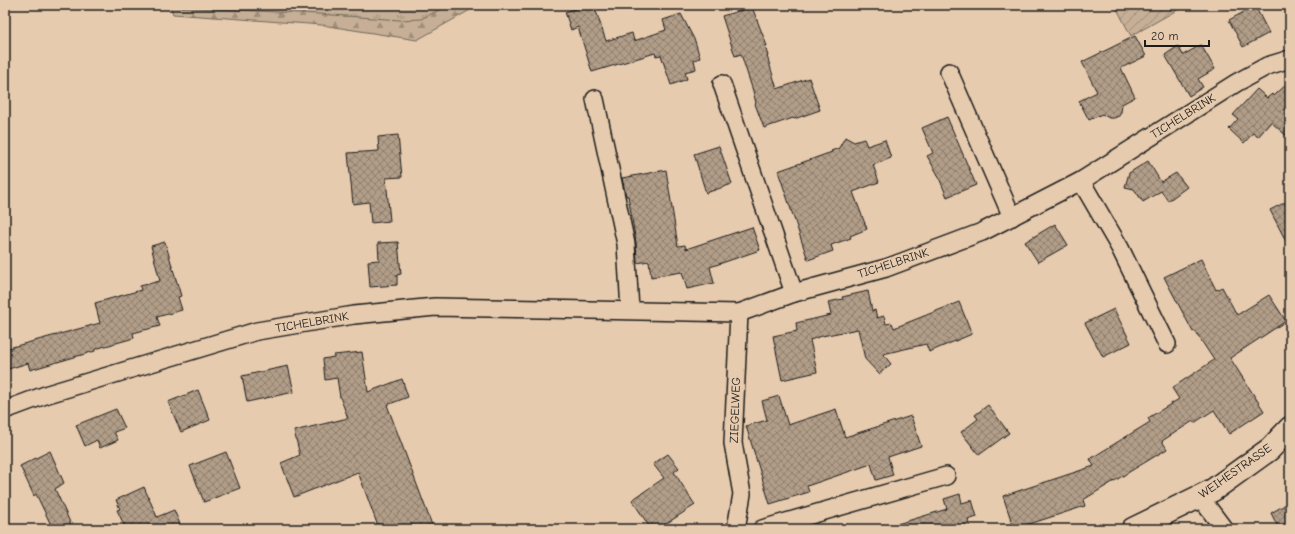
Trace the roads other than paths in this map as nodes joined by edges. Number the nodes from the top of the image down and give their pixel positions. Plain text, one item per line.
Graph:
1 (1290, 59) edge
2 (949, 72) dead end
3 (722, 84) dead end
4 (595, 99) dead end
5 (1081, 181) junction
6 (1012, 218) junction
7 (794, 293) junction
8 (630, 310) junction
9 (739, 313) junction
10 (1168, 344) dead end
11 (5, 410) edge
12 (1290, 428) edge
13 (946, 476) dead end
14 (1200, 497) junction
15 (736, 529) edge
16 (762, 529) edge
17 (1133, 529) edge
18 (1224, 529) edge

1 - 5 street, TICHELBRINK
2 - 6 street
3 - 7 street
4 - 8 street
5 - 6 street, TICHELBRINK
5 - 10 street
6 - 7 street, TICHELBRINK
7 - 9 street, TICHELBRINK
8 - 9 street, TICHELBRINK
8 - 11 street, TICHELBRINK
9 - 15 street, ZIEGELWEG
12 - 14 main road, WEIHESTRASSE
13 - 16 street
14 - 17 main road, WEIHESTRASSE
14 - 18 street

